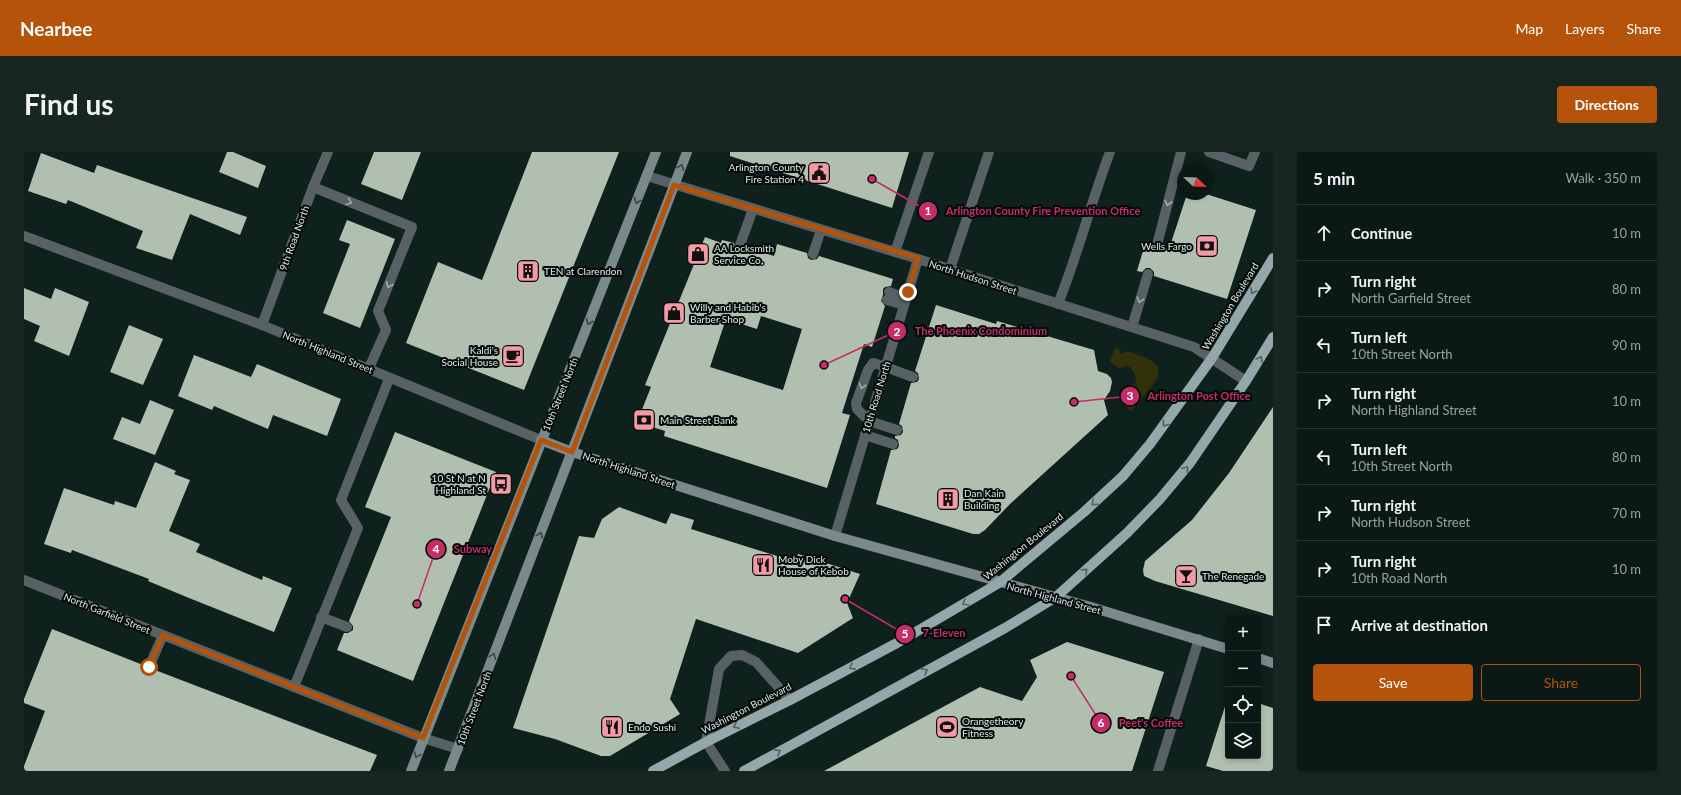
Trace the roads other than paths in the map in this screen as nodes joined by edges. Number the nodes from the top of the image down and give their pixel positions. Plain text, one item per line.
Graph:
1 (328, 152) edge
2 (656, 152) edge
3 (687, 152) edge
4 (929, 152) edge
5 (989, 152) edge
6 (1110, 152) edge
7 (1181, 152) edge
8 (1209, 152) edge
9 (1255, 152) edge
10 (647, 176) junction
11 (674, 185) junction
12 (313, 187) junction
13 (753, 209) junction
14 (821, 230) junction
15 (24, 236) edge
16 (740, 245) dead end
17 (1157, 245) dead end
18 (895, 252) junction
19 (813, 254) dead end
20 (918, 258) junction
21 (1273, 258) edge
22 (950, 269) junction
23 (1148, 274) dead end
24 (888, 296) dead end
25 (905, 301) junction
26 (1058, 304) junction
27 (262, 326) junction
28 (1132, 327) junction
29 (1273, 337) edge
30 (1212, 358) junction
31 (369, 368) junction
32 (885, 368) junction
33 (913, 377) dead end
34 (389, 379) junction
35 (1246, 381) junction
36 (869, 421) junction
37 (897, 430) dead end
38 (865, 435) junction
39 (541, 440) junction
40 (893, 444) dead end
41 (572, 452) junction
42 (835, 536) junction
43 (24, 580) edge
44 (999, 583) junction
45 (1056, 597) junction
46 (321, 617) junction
47 (347, 626) dead end
48 (163, 635) junction
49 (1199, 639) junction
50 (1225, 648) edge
51 (1261, 659) edge
52 (1273, 663) edge
53 (149, 667) dead end
54 (294, 687) junction
55 (790, 700) junction
56 (423, 738) junction
57 (706, 742) junction
58 (458, 749) junction
59 (411, 771) edge
60 (448, 771) edge
61 (653, 771) edge
62 (725, 771) edge
63 (744, 771) edge
64 (1158, 771) edge

1 - 12 street, 9th Road North
2 - 10 main road, 10th Street North
11 -> 3 main road, 10th Street North
4 - 18 street
5 - 22 street
6 - 26 street
7 -> 17 street
8 - 9 street
10 - 11 street, North Hudson Street
10 -> 39 main road, 10th Street North
11 - 13 street, North Hudson Street
11 - 41 main road, 10th Street North
12 - 27 street, 9th Road North
12 -> 31 street
13 - 14 street, North Hudson Street
13 - 16 street
14 - 18 street, North Hudson Street
14 - 19 street
15 - 27 street, North Highland Street
18 - 20 street, North Hudson Street
20 - 22 street, North Hudson Street
20 - 25 street, 10th Road North
21 -> 30 main road, Washington Boulevard
22 - 26 street, North Hudson Street
23 -> 28 street
24 - 25 street
25 - 32 street, 10th Road North
26 - 28 street, North Hudson Street
27 - 31 street, North Highland Street
28 - 30 street, North Hudson Street
35 -> 29 main road
30 - 35 street, North Hudson Street
30 -> 44 main road, Washington Boulevard
31 - 34 street, North Highland Street
32 - 33 street
32 - 36 street, 10th Road North
32 -> 36 street
34 - 39 street, North Highland Street
34 - 46 street
45 -> 35 main road
36 - 37 street
36 - 38 street, 10th Road North
38 - 40 street
38 - 42 street, 10th Road North
39 - 41 main road, North Highland Street
39 - 56 main road, 10th Street North
41 - 42 main road, North Highland Street
58 -> 41 main road, 10th Street North
42 - 44 main road, North Highland Street
43 - 48 street, North Garfield Street
44 - 45 main road, North Highland Street
44 -> 55 main road, Washington Boulevard
45 - 49 main road, North Highland Street
63 -> 45 main road
46 - 47 street
46 - 54 street
48 - 53 street
48 - 54 street, North Garfield Street
49 - 50 main road, North Highland Street
49 - 64 street
51 - 52 main road
54 - 56 street, North Garfield Street
55 -> 57 main road, Washington Boulevard
55 - 57 street
56 - 58 street, North Garfield Street
56 -> 59 main road, 10th Street North
57 - 61 main road, Washington Boulevard
57 - 62 street
58 - 60 main road, 10th Street North

